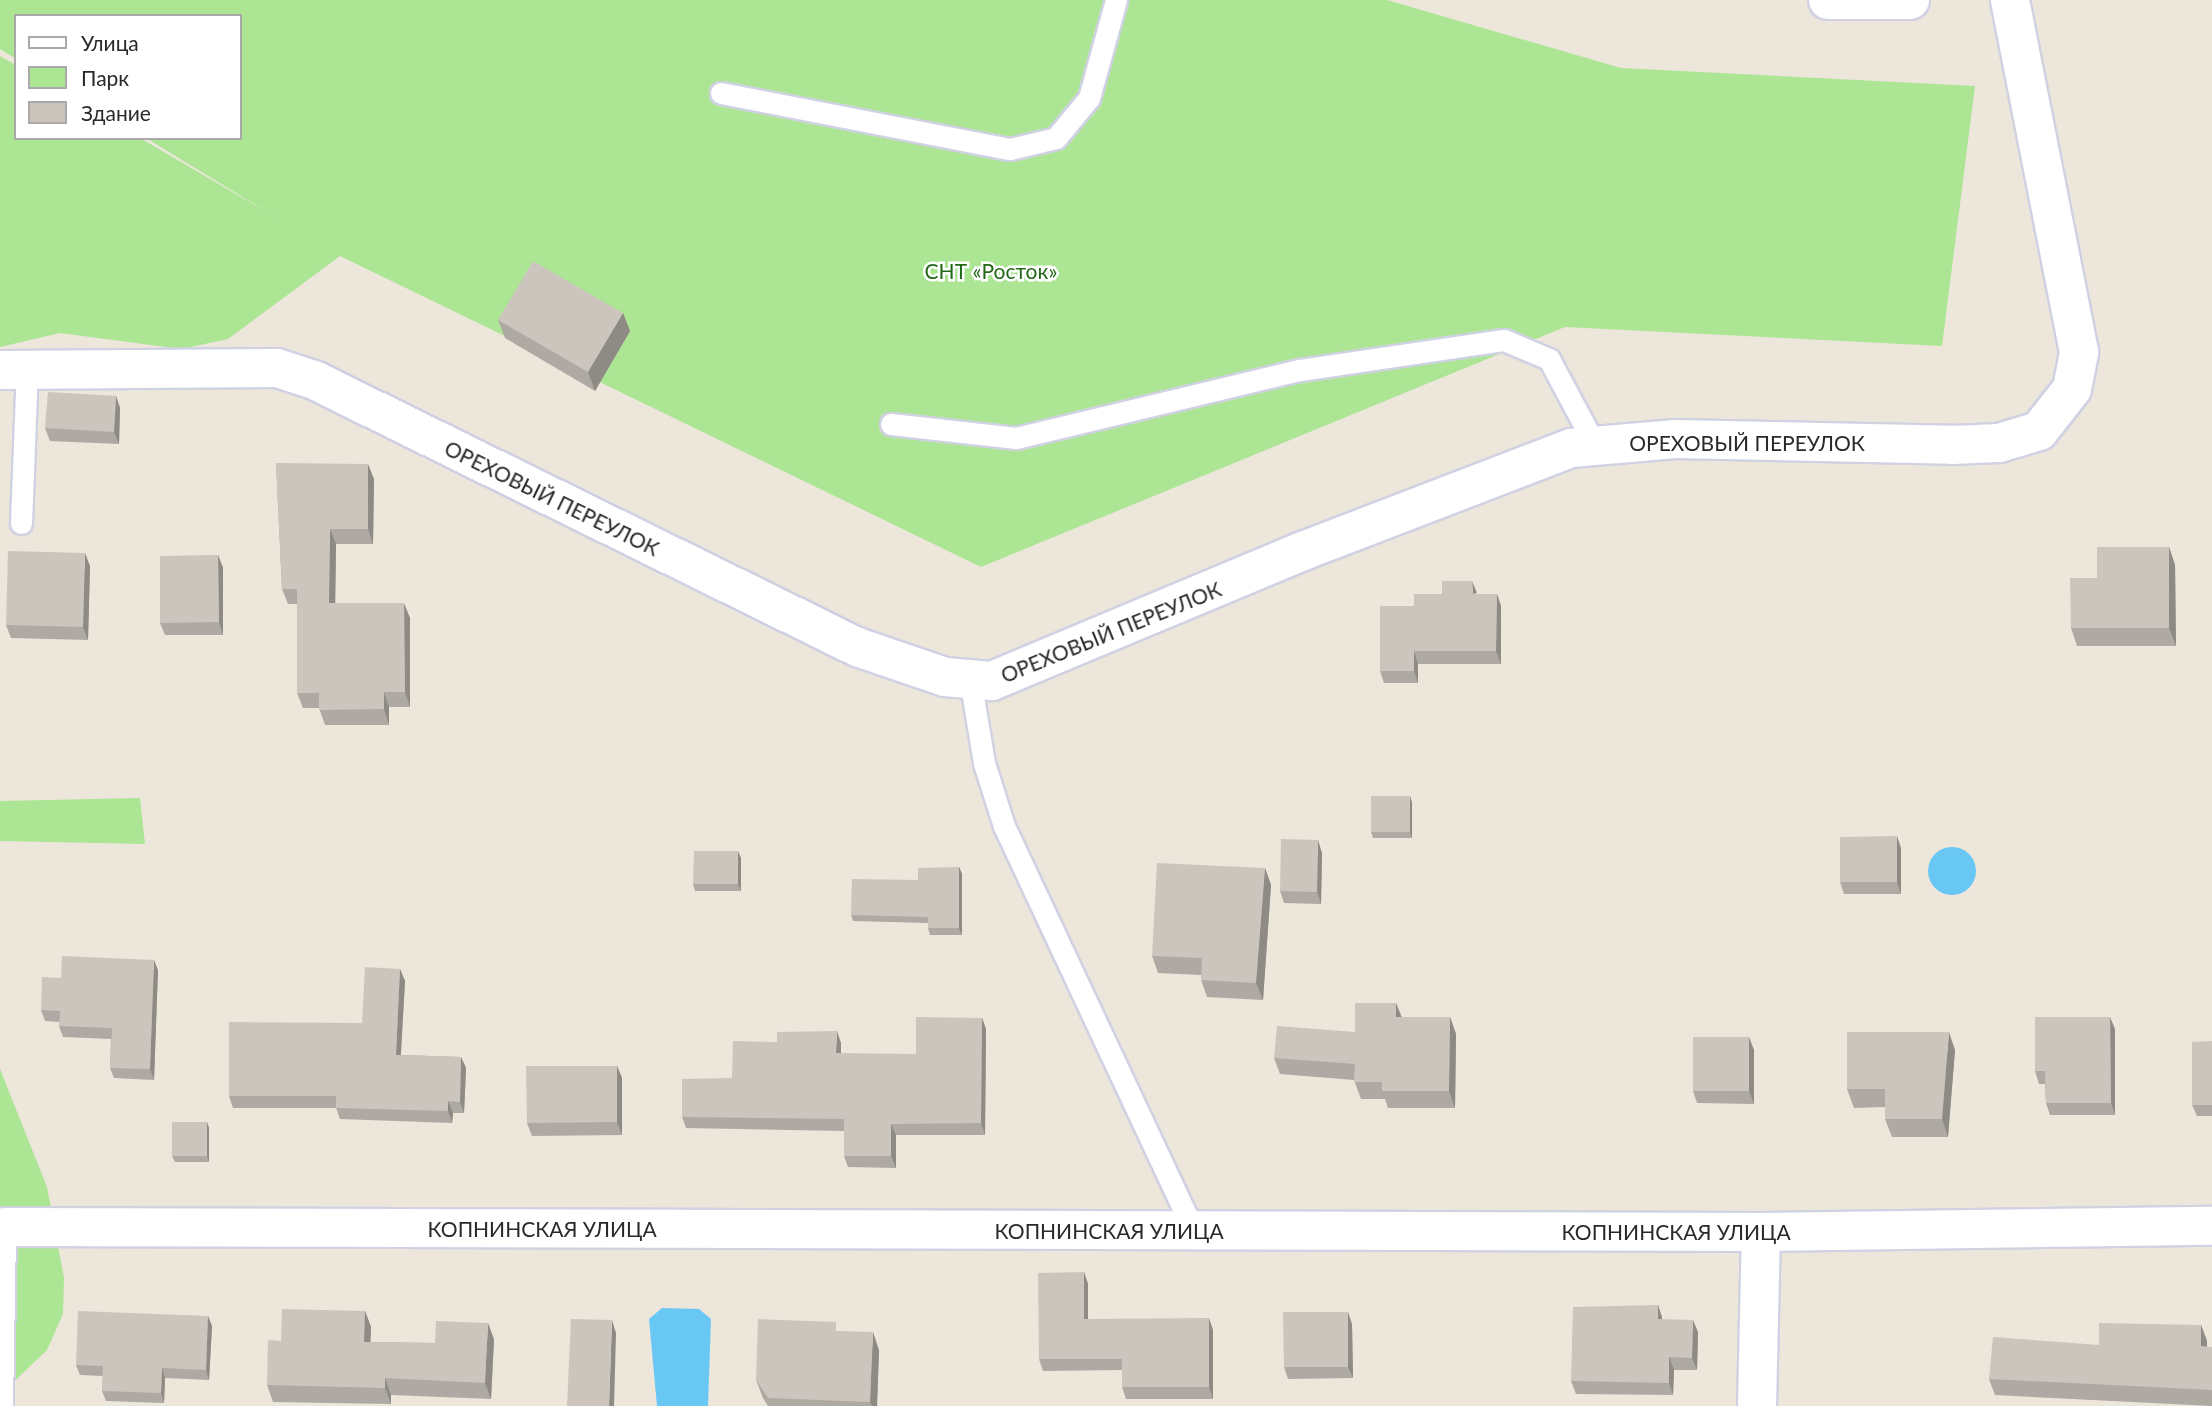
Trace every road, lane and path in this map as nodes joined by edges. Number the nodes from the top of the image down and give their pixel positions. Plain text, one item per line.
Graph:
1 (1116, 0) edge
2 (1828, 0) edge
3 (1910, 0) edge
4 (2010, 0) edge
5 (722, 93) dead end
6 (13, 370) edge
7 (891, 424) dead end
8 (1595, 445) junction
9 (21, 523) dead end
10 (970, 679) junction
11 (2212, 1226) edge
12 (5, 1227) joint
13 (1194, 1231) junction
14 (1761, 1232) junction
15 (2, 1406) edge
16 (1757, 1406) edge

1 - 5 lane
2 - 3 street
4 - 8 street, ОРЕХОВЫЙ ПЕРЕУЛОК
6 - 9 lane
6 - 10 street, ОРЕХОВЫЙ ПЕРЕУЛОК
7 - 8 lane
8 - 10 street, ОРЕХОВЫЙ ПЕРЕУЛОК
10 - 13 lane
11 - 14 street, КОПНИНСКАЯ УЛИЦА
12 - 13 street, КОПНИНСКАЯ УЛИЦА
12 - 15 lane
13 - 14 street, КОПНИНСКАЯ УЛИЦА
14 - 16 street

